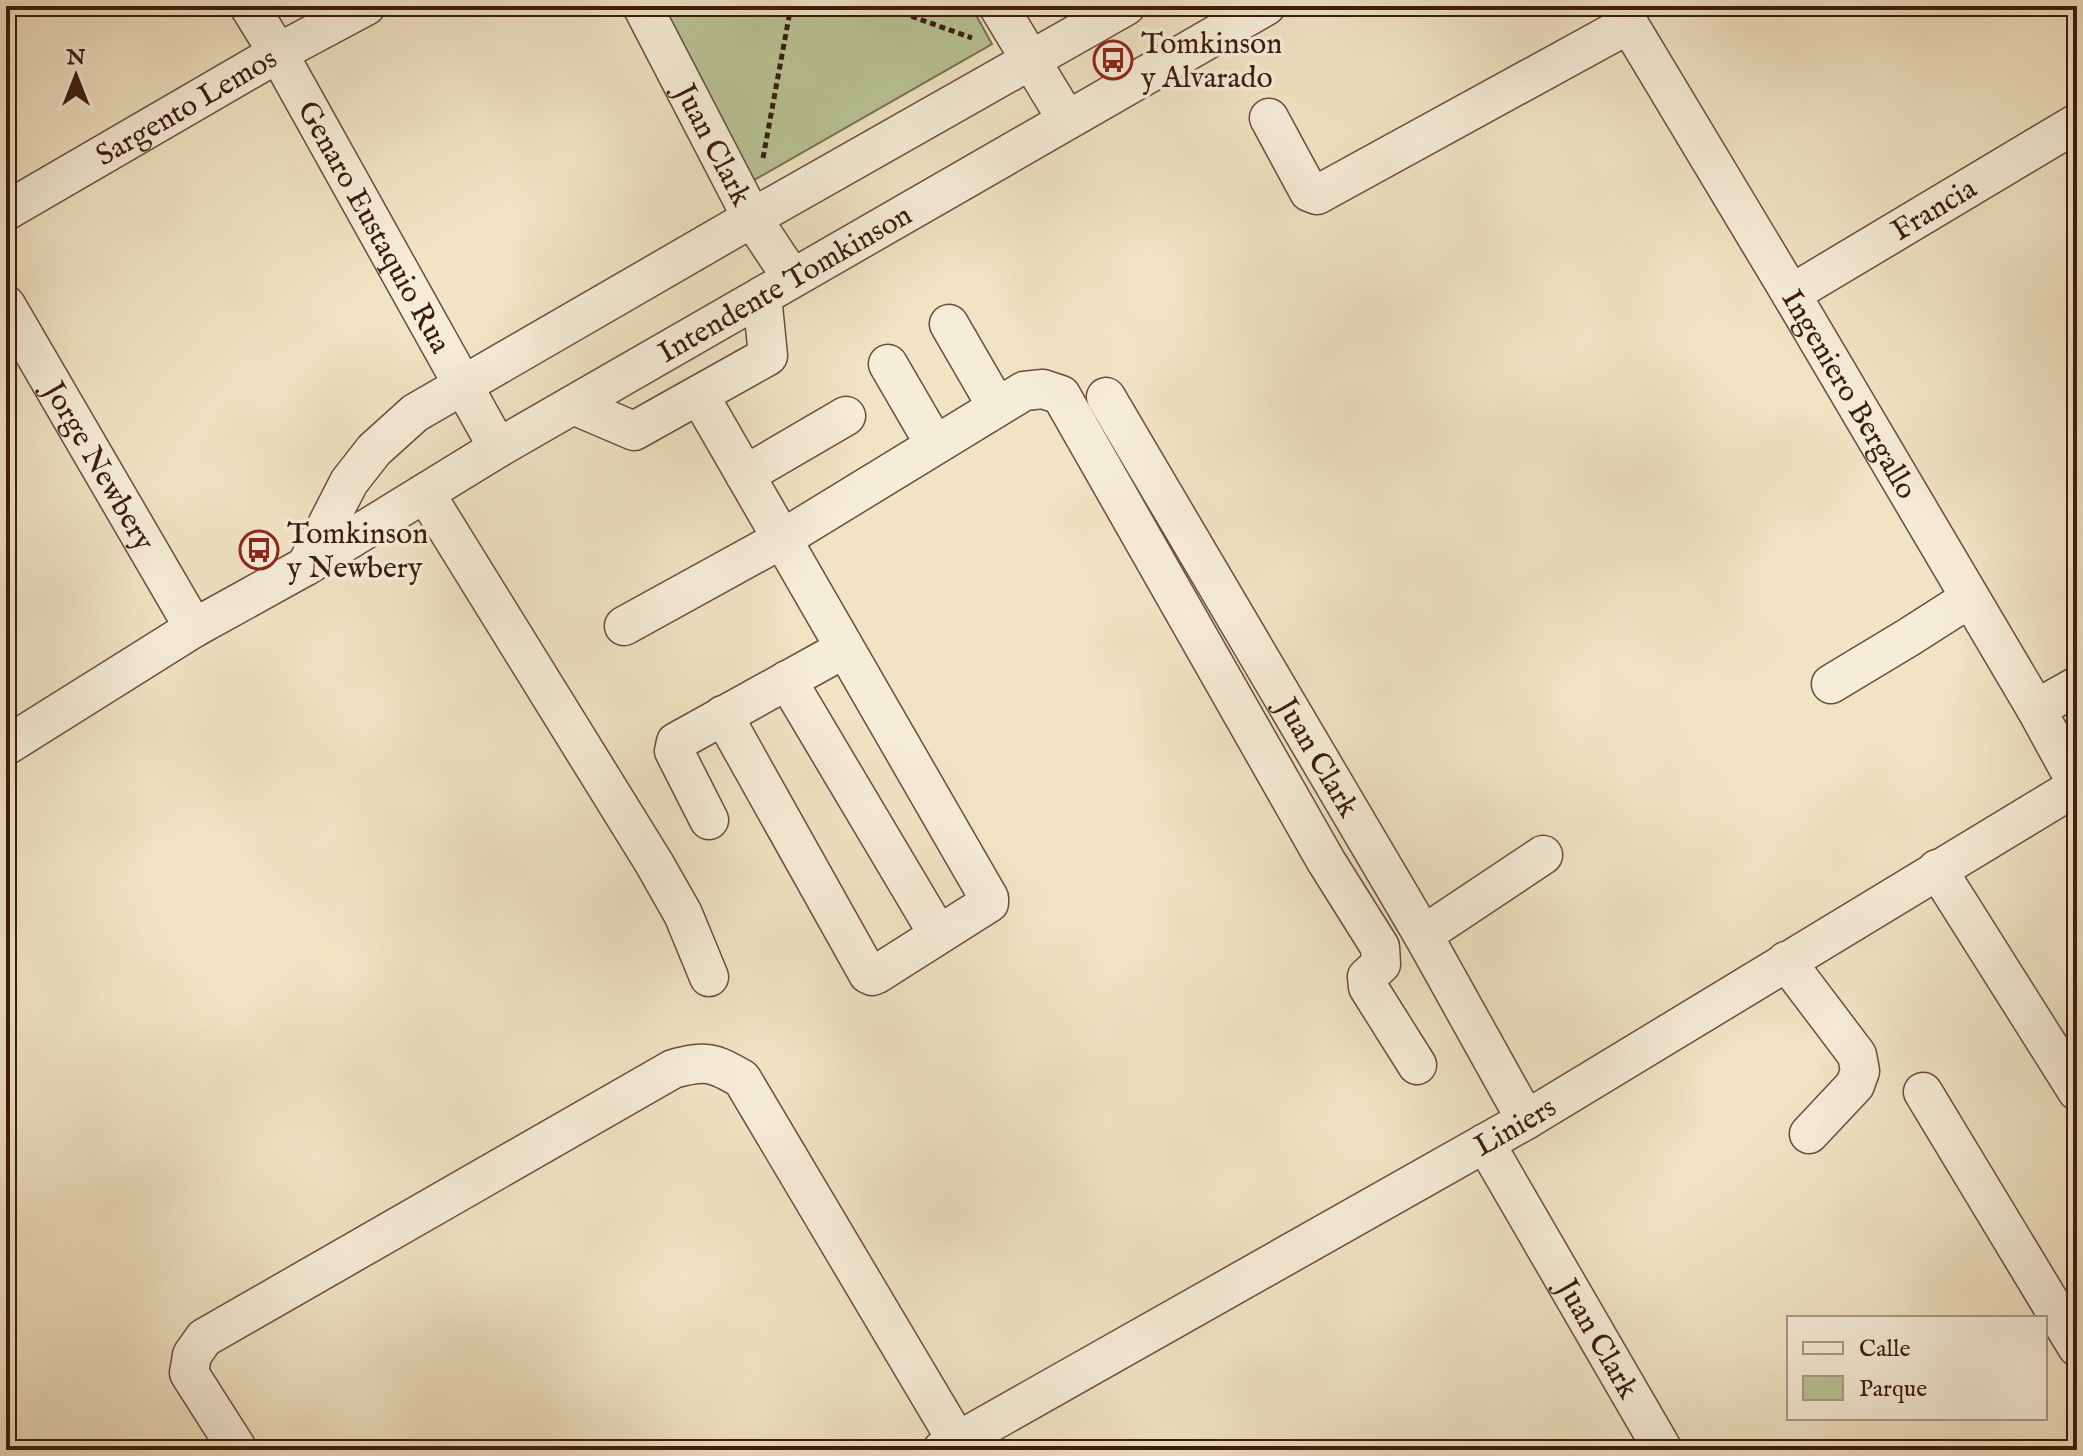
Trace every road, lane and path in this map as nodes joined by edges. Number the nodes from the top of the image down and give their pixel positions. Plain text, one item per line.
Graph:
1 (249, 6) edge
2 (366, 6) edge
3 (642, 6) edge
4 (791, 6) edge
5 (883, 6) edge
6 (998, 6) edge
7 (1126, 6) edge
8 (1266, 6) edge
9 (1624, 15) edge
10 (278, 53) junction
11 (1030, 59) junction
12 (1269, 118) dead end
13 (1067, 120) junction
14 (2077, 123) edge
15 (6, 211) edge
16 (752, 218) junction
17 (777, 287) junction
18 (1791, 294) junction
19 (6, 305) edge
20 (949, 324) dead end
21 (888, 364) dead end
22 (464, 385) junction
23 (699, 395) junction
24 (1106, 397) dead end
25 (573, 405) junction
26 (997, 407) junction
27 (846, 416) dead end
28 (935, 445) junction
29 (498, 448) junction
30 (745, 475) junction
31 (425, 493) junction
32 (782, 539) junction
33 (306, 566) junction
34 (1970, 598) junction
35 (624, 626) dead end
36 (194, 628) junction
37 (844, 649) junction
38 (787, 680) junction
39 (1831, 684) dead end
40 (2077, 686) edge
41 (2036, 709) junction
42 (723, 715) junction
43 (6, 746) edge
44 (2077, 785) edge
45 (709, 820) dead end
46 (1543, 855) dead end
47 (1937, 869) junction
48 (938, 934) junction
49 (1423, 935) junction
50 (1786, 961) junction
51 (709, 977) dead end
52 (1417, 1065) dead end
53 (2077, 1091) edge
54 (1923, 1092) dead end
55 (1526, 1120) junction
56 (1809, 1134) dead end
57 (1485, 1143) junction
58 (2077, 1347) edge
59 (950, 1445) edge
60 (238, 1450) edge
61 (1663, 1450) edge

1 - 10 street, Genaro Eustaquio Rua
2 - 10 street, Sargento Lemos
3 - 16 street, Juan Clark
4 - 16 path
5 - 11 path
6 - 11 street
7 - 11 street
8 - 13 street, Intendente Tomkinson
9 - 12 street
9 - 18 street, Ingeniero Bergallo
10 - 15 street, Sargento Lemos
10 - 22 street, Genaro Eustaquio Rua
11 - 13 street
11 - 16 street
13 - 17 street, Intendente Tomkinson
14 - 18 street, Francia
16 - 17 street, Juan Clark
16 - 22 street
17 - 23 street
17 - 25 street, Intendente Tomkinson
18 - 34 street, Ingeniero Bergallo
19 - 36 street, Jorge Newbery
20 - 26 street
21 - 28 street
22 - 29 street, Genaro Eustaquio Rua
22 - 33 street
23 - 25 street
23 - 30 street
24 - 49 street, Juan Clark
25 - 29 street, Intendente Tomkinson
26 - 28 street
26 - 52 street
27 - 30 street
28 - 32 street
29 - 31 street, Intendente Tomkinson
30 - 32 street
31 - 33 street, Intendente Tomkinson
31 - 51 street
32 - 35 street
32 - 37 street
33 - 36 street, Intendente Tomkinson
34 - 39 street
34 - 41 street, Ingeniero Bergallo
36 - 43 street, Intendente Tomkinson
37 - 38 street
37 - 48 street
38 - 42 street
38 - 48 street
40 - 41 street
41 - 44 street, Ingeniero Bergallo
42 - 45 street
42 - 48 street
44 - 47 street, Liniers
46 - 49 street
47 - 50 street, Liniers
47 - 53 street
49 - 55 street, Juan Clark
50 - 55 street, Liniers
50 - 56 street
54 - 58 street
55 - 57 street, Liniers
57 - 59 street, Liniers
57 - 61 street, Juan Clark
59 - 60 street

